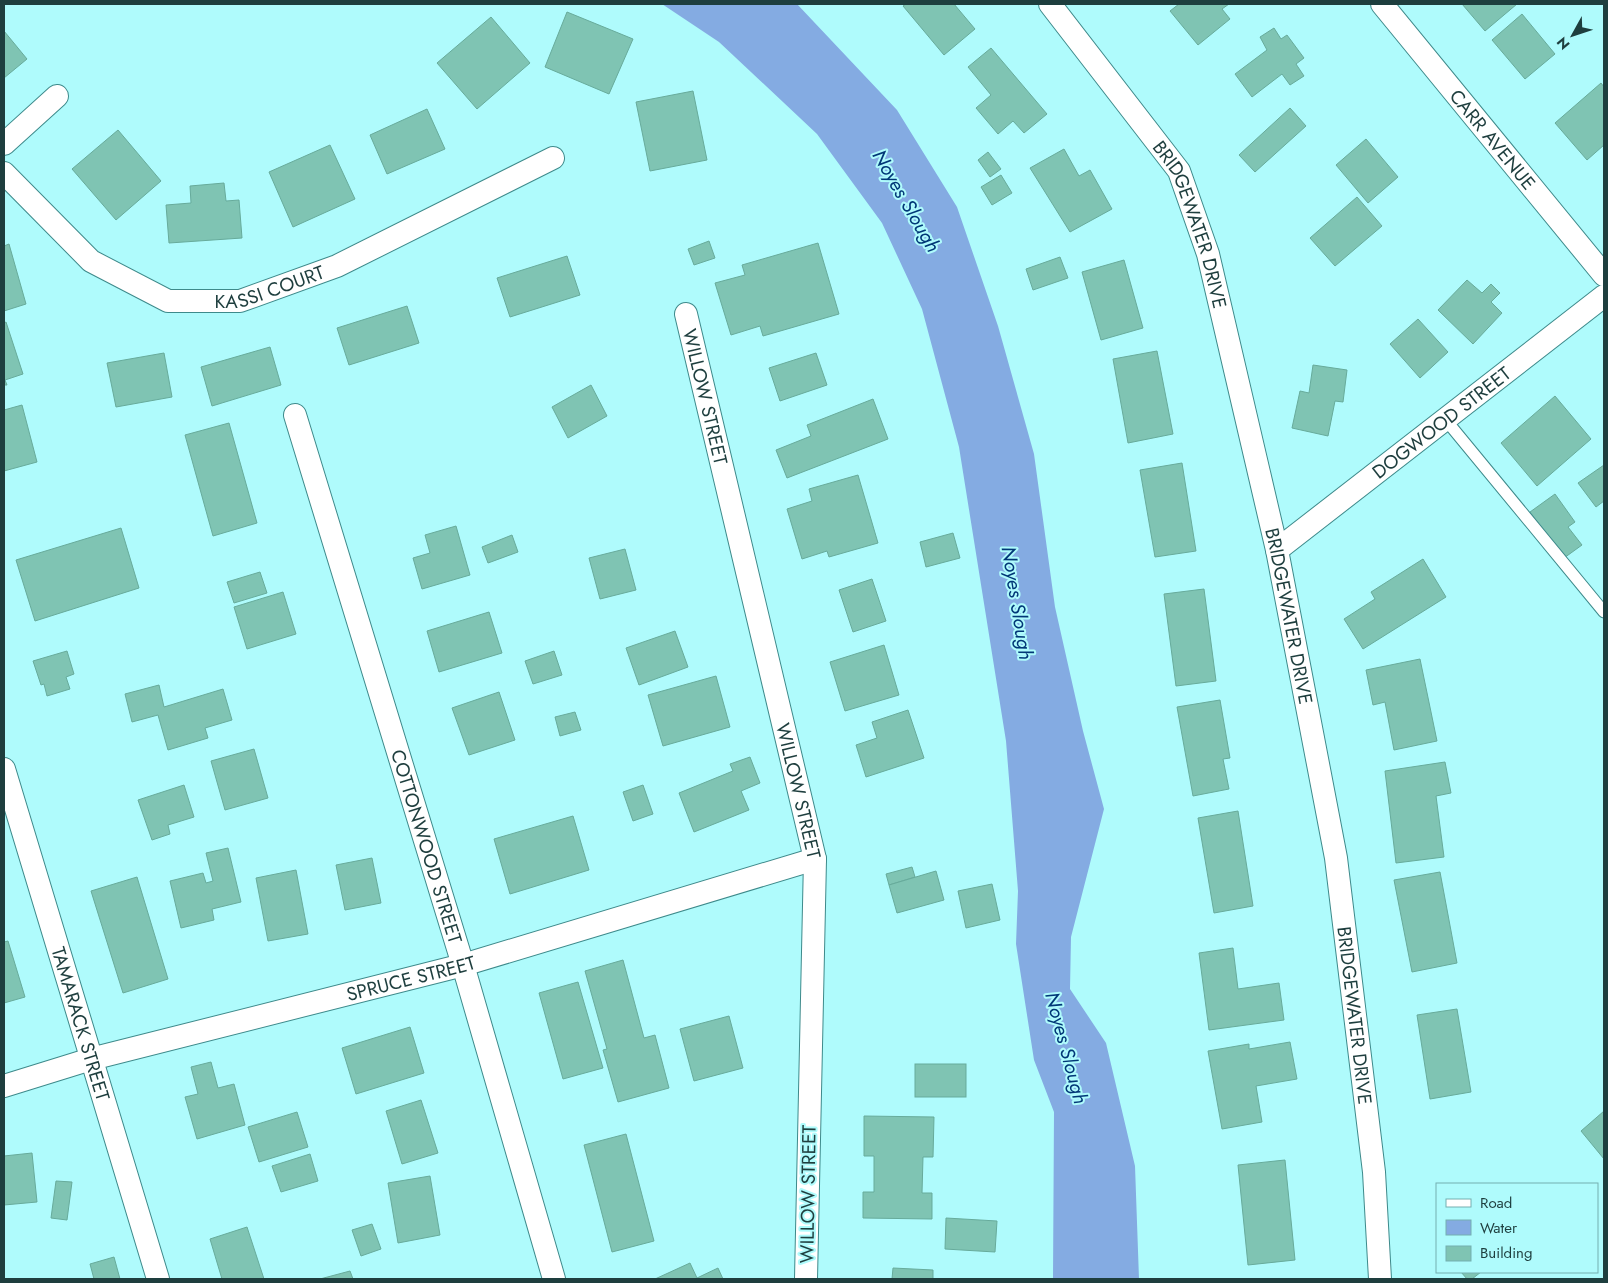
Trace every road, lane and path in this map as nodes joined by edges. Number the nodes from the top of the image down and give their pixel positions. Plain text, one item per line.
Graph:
1 (1050, 4) edge
2 (1382, 4) edge
3 (57, 96) dead end
4 (4, 144) edge
5 (553, 158) dead end
6 (4, 173) edge
7 (1604, 275) edge
8 (1604, 296) edge
9 (686, 314) dead end
10 (295, 415) dead end
11 (1446, 419) junction
12 (1277, 550) junction
13 (1604, 612) edge
14 (4, 769) edge
15 (815, 859) junction
16 (463, 965) junction
17 (92, 1059) junction
18 (4, 1086) edge
19 (158, 1279) edge
20 (554, 1279) edge
21 (806, 1279) edge
22 (1380, 1279) edge

1 - 12 street, BRIDGEWATER DRIVE
2 - 7 street, CARR AVENUE
3 - 4 street
5 - 6 street, KASSI COURT
8 - 11 street, DOGWOOD STREET
9 - 15 street, WILLOW STREET
10 - 16 street, COTTONWOOD STREET
11 - 12 street, DOGWOOD STREET
11 - 13 lane
12 - 22 street, BRIDGEWATER DRIVE
14 - 17 street, TAMARACK STREET
15 - 16 street, SPRUCE STREET
15 - 21 street, WILLOW STREET
16 - 17 street, SPRUCE STREET
16 - 20 street, COTTONWOOD STREET
17 - 18 street, SPRUCE STREET
17 - 19 street, TAMARACK STREET

